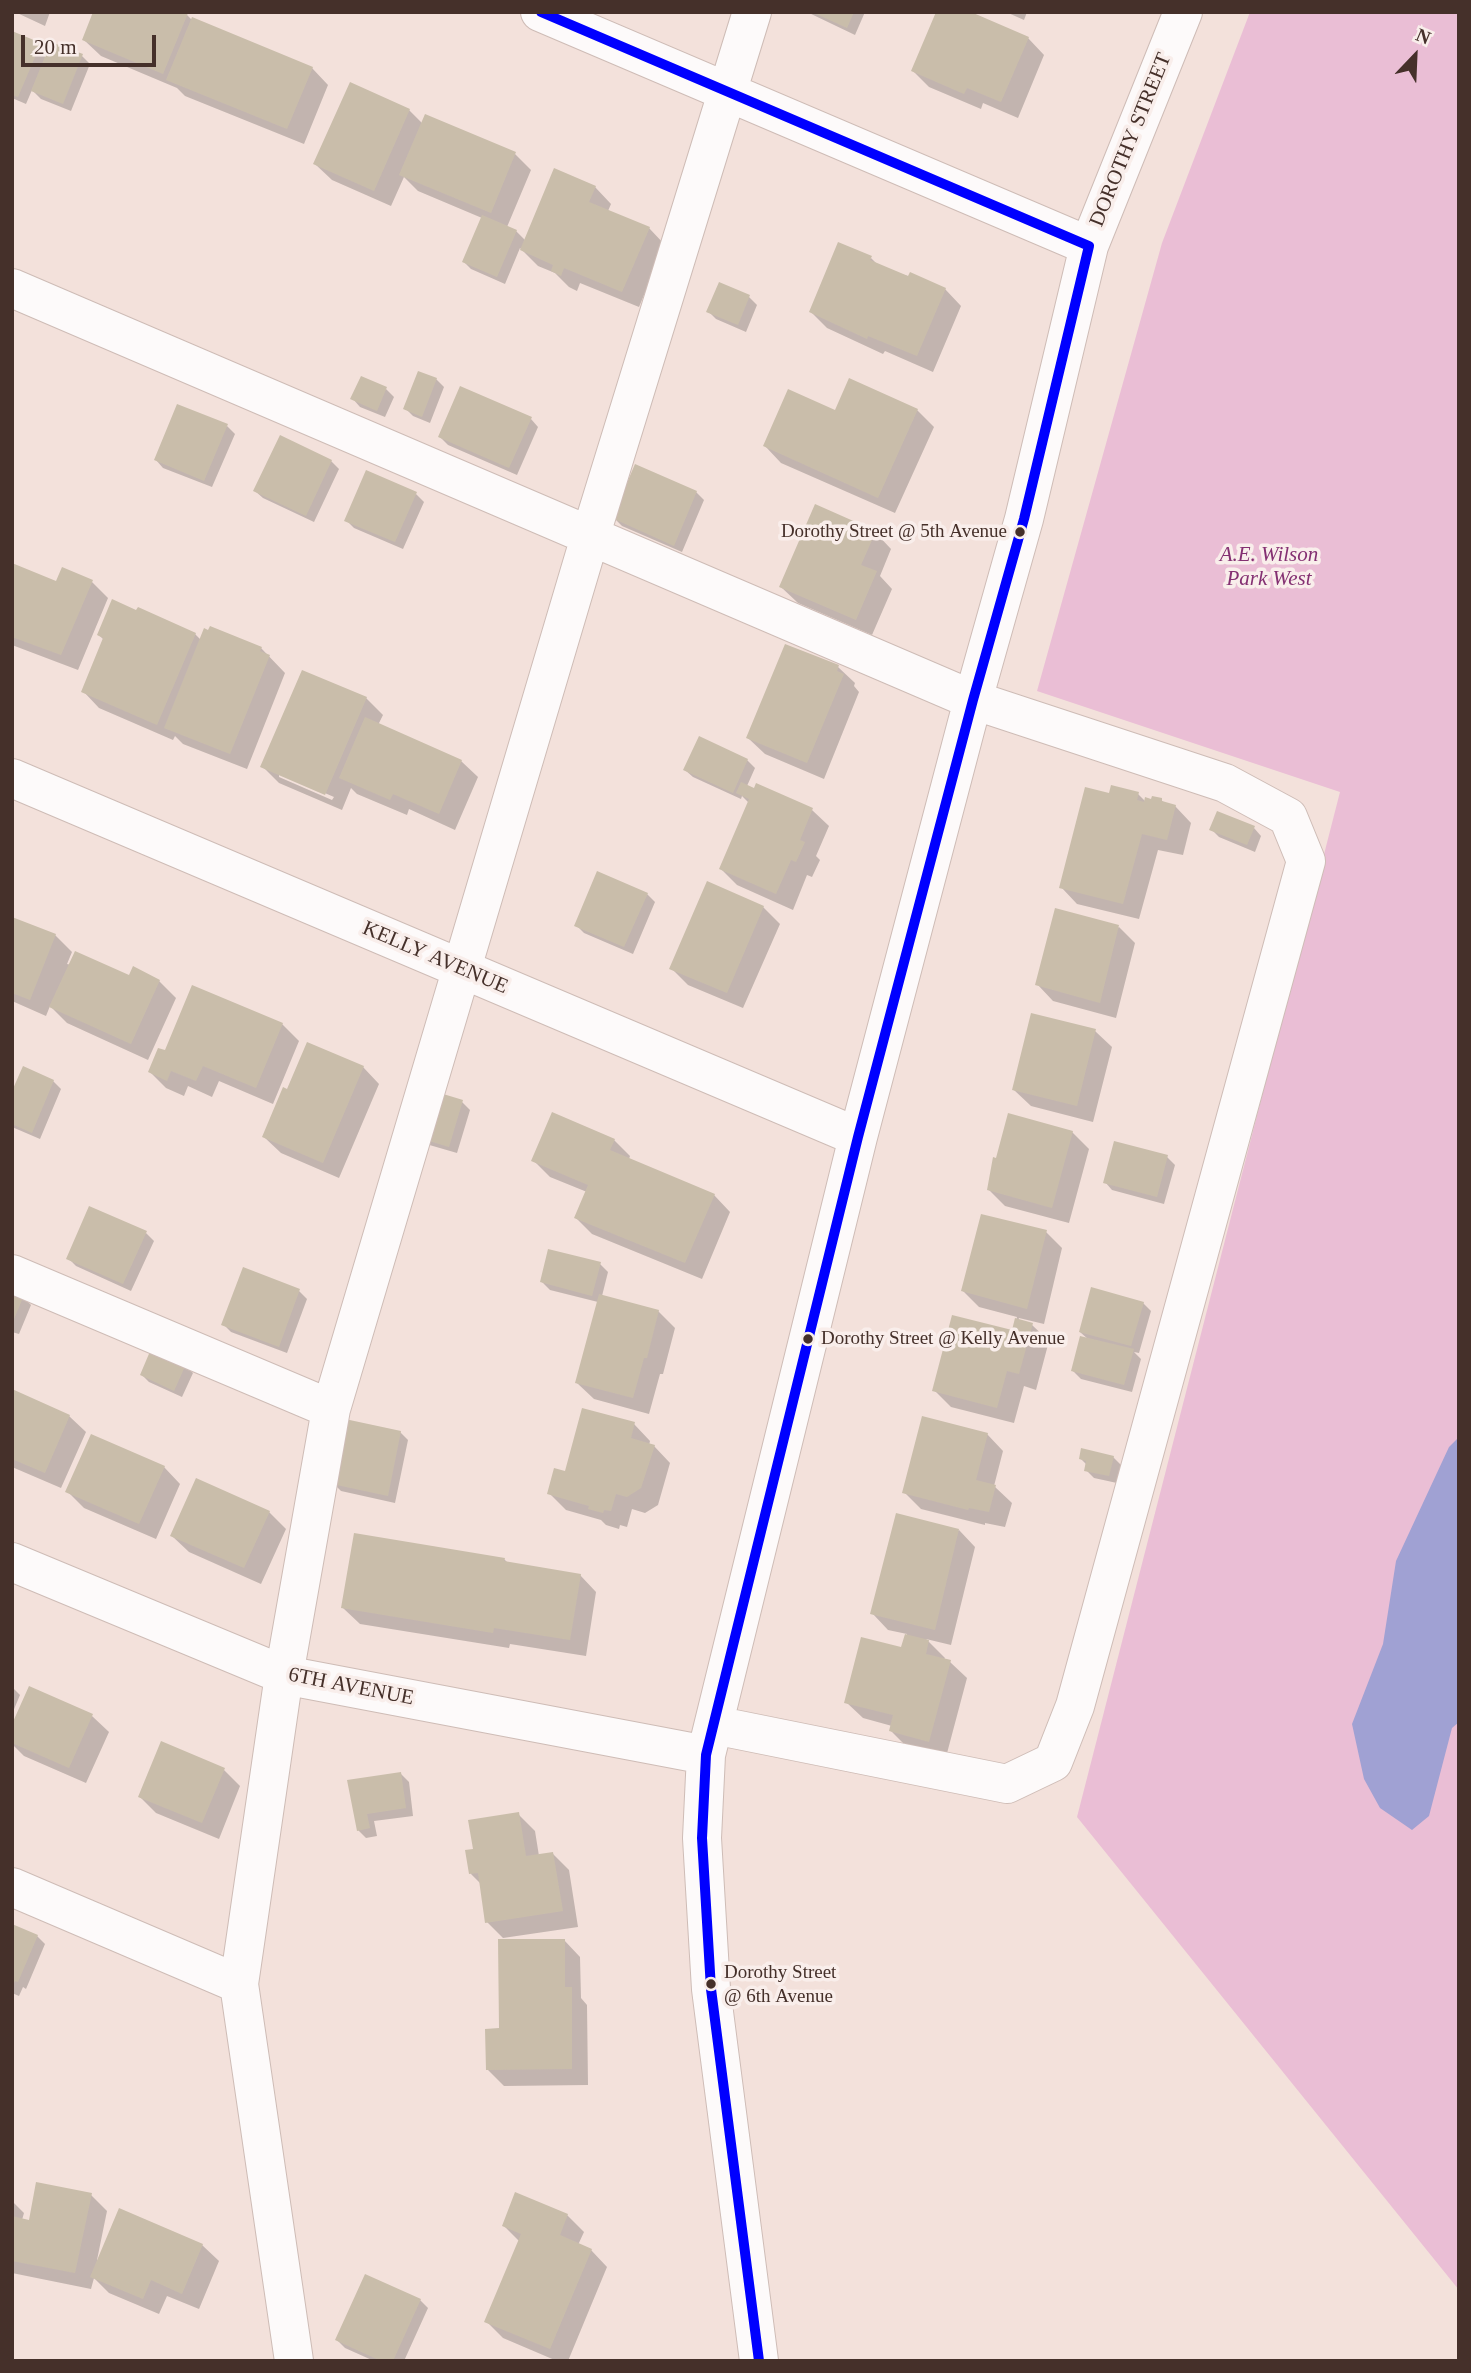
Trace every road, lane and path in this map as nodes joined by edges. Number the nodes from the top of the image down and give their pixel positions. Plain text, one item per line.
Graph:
1 (540, 12) edge
2 (752, 12) edge
3 (1183, 12) edge
4 (729, 92) junction
5 (1089, 246) junction
6 (12, 288) edge
7 (590, 537) junction
8 (973, 700) junction
9 (12, 778) edge
10 (462, 969) junction
11 (858, 1136) junction
12 (12, 1274) edge
13 (331, 1409) junction
14 (12, 1562) edge
15 (284, 1675) junction
16 (710, 1740) junction
17 (12, 1887) edge
18 (239, 1984) junction
19 (294, 2361) edge
20 (759, 2361) edge

1 - 4 street
2 - 4 street
3 - 5 street, DOROTHY STREET
4 - 5 street
4 - 7 street
5 - 8 street, DOROTHY STREET
6 - 7 street, 6TH AVENUE
7 - 8 street, 6TH AVENUE
7 - 10 street
8 - 11 street, DOROTHY STREET
8 - 16 street, 6TH AVENUE
9 - 10 street, KELLY AVENUE
10 - 11 street, KELLY AVENUE
10 - 13 street
11 - 16 street, DOROTHY STREET
12 - 13 street
13 - 15 street
14 - 15 street, 6TH AVENUE
15 - 16 street, 6TH AVENUE
15 - 18 street
16 - 20 street, DOROTHY STREET
17 - 18 street
18 - 19 street

